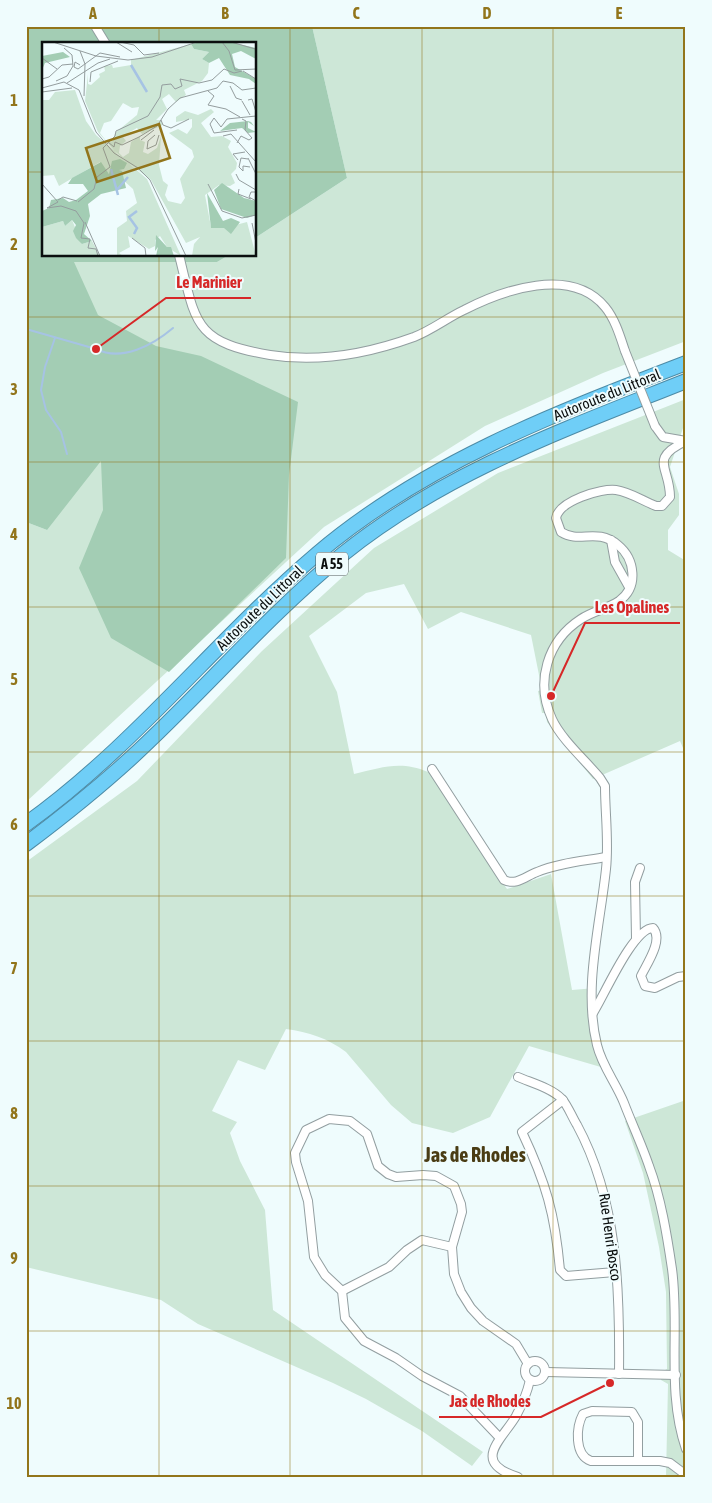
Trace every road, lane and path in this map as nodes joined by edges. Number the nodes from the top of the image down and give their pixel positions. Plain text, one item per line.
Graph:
1 (95, 26) edge
2 (105, 42) edge
3 (179, 256) edge
4 (686, 363) edge
5 (686, 382) edge
6 (686, 441) edge
7 (611, 540) junction
8 (629, 587) junction
9 (432, 769) dead end
10 (26, 824) edge
11 (26, 844) edge
12 (606, 857) junction
13 (640, 868) dead end
14 (636, 939) junction
15 (686, 976) edge
16 (593, 1013) junction
17 (518, 1077) dead end
18 (562, 1100) junction
19 (452, 1247) junction
20 (615, 1272) junction
21 (342, 1292) junction
22 (528, 1364) junction
23 (546, 1372) junction
24 (619, 1374) junction
25 (676, 1375) junction
26 (530, 1380) junction
27 (499, 1437) junction
28 (686, 1449) edge
29 (638, 1460) junction
30 (686, 1476) edge
31 (518, 1477) edge

1 - 2 street
3 - 6 street, bridge
4 - 10 highway, Autoroute du Littoral / A 55
5 - 11 highway, Autoroute du Littoral / A 55
6 - 7 street
7 - 8 street
7 - 8 street
8 - 12 street
9 - 12 street
12 - 16 street
13 - 14 street
14 - 15 street
14 - 16 street
16 - 25 street
17 - 18 street, Rue Henri Bosco
18 - 20 street, Rue Henri Bosco
18 - 20 street
19 - 21 street
19 - 21 street
19 - 22 street
20 - 24 street, Rue Henri Bosco
21 - 27 street
22 - 23 street
22 - 26 street
23 - 24 street
23 - 26 street
24 - 25 street
25 - 28 street
26 - 27 street
27 - 31 street
29 - 29 street
29 - 30 street

